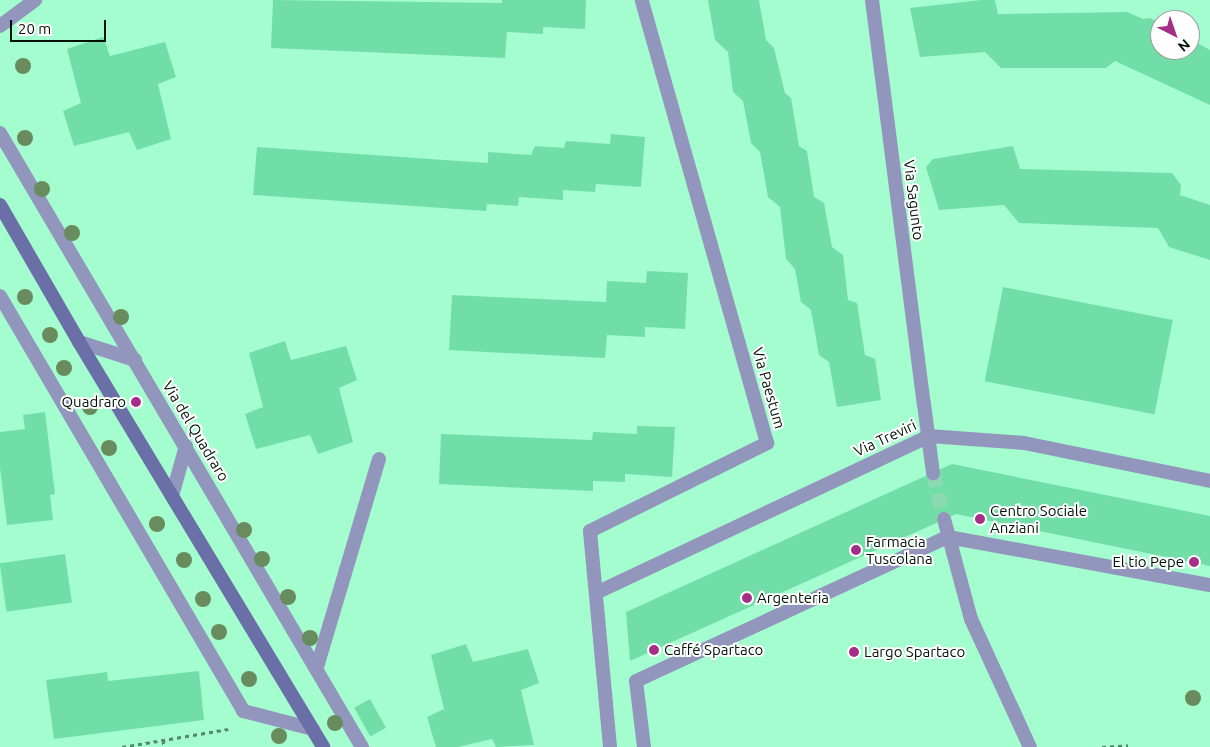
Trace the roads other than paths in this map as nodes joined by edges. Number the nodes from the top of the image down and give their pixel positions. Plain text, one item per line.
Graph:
1 (35, 0) edge
2 (642, 0) edge
3 (872, 0) edge
4 (0, 26) edge
5 (0, 134) edge
6 (0, 205) edge
7 (0, 296) edge
8 (79, 342) junction
9 (135, 360) junction
10 (928, 436) junction
11 (186, 446) junction
12 (379, 460) dead end
13 (933, 473) tunnel mouth
14 (1210, 481) edge
15 (172, 496) junction
16 (944, 520) tunnel mouth
17 (948, 536) junction
18 (1210, 585) edge
19 (598, 592) junction
20 (317, 667) junction
21 (313, 730) junction
22 (324, 747) edge
23 (362, 747) edge
24 (610, 747) edge
25 (644, 747) edge
26 (1030, 747) edge

1 - 4 street
2 - 19 street, Via Paestum
3 - 10 street, Via Sagunto
5 - 9 street, Via del Quadraro
6 - 8 main road
7 - 21 street
8 - 9 street
8 - 15 main road
9 - 11 street, Via del Quadraro
10 - 13 street, Via Sagunto
10 - 14 street, Via Treviri
10 - 19 street, Via Treviri
11 - 15 street
11 - 20 street, Via del Quadraro
12 - 20 street
15 - 21 main road
16 - 17 street
17 - 18 street
17 - 25 street
17 - 26 street
19 - 24 street, Via Paestum
20 - 23 street, Via del Quadraro
21 - 22 main road

